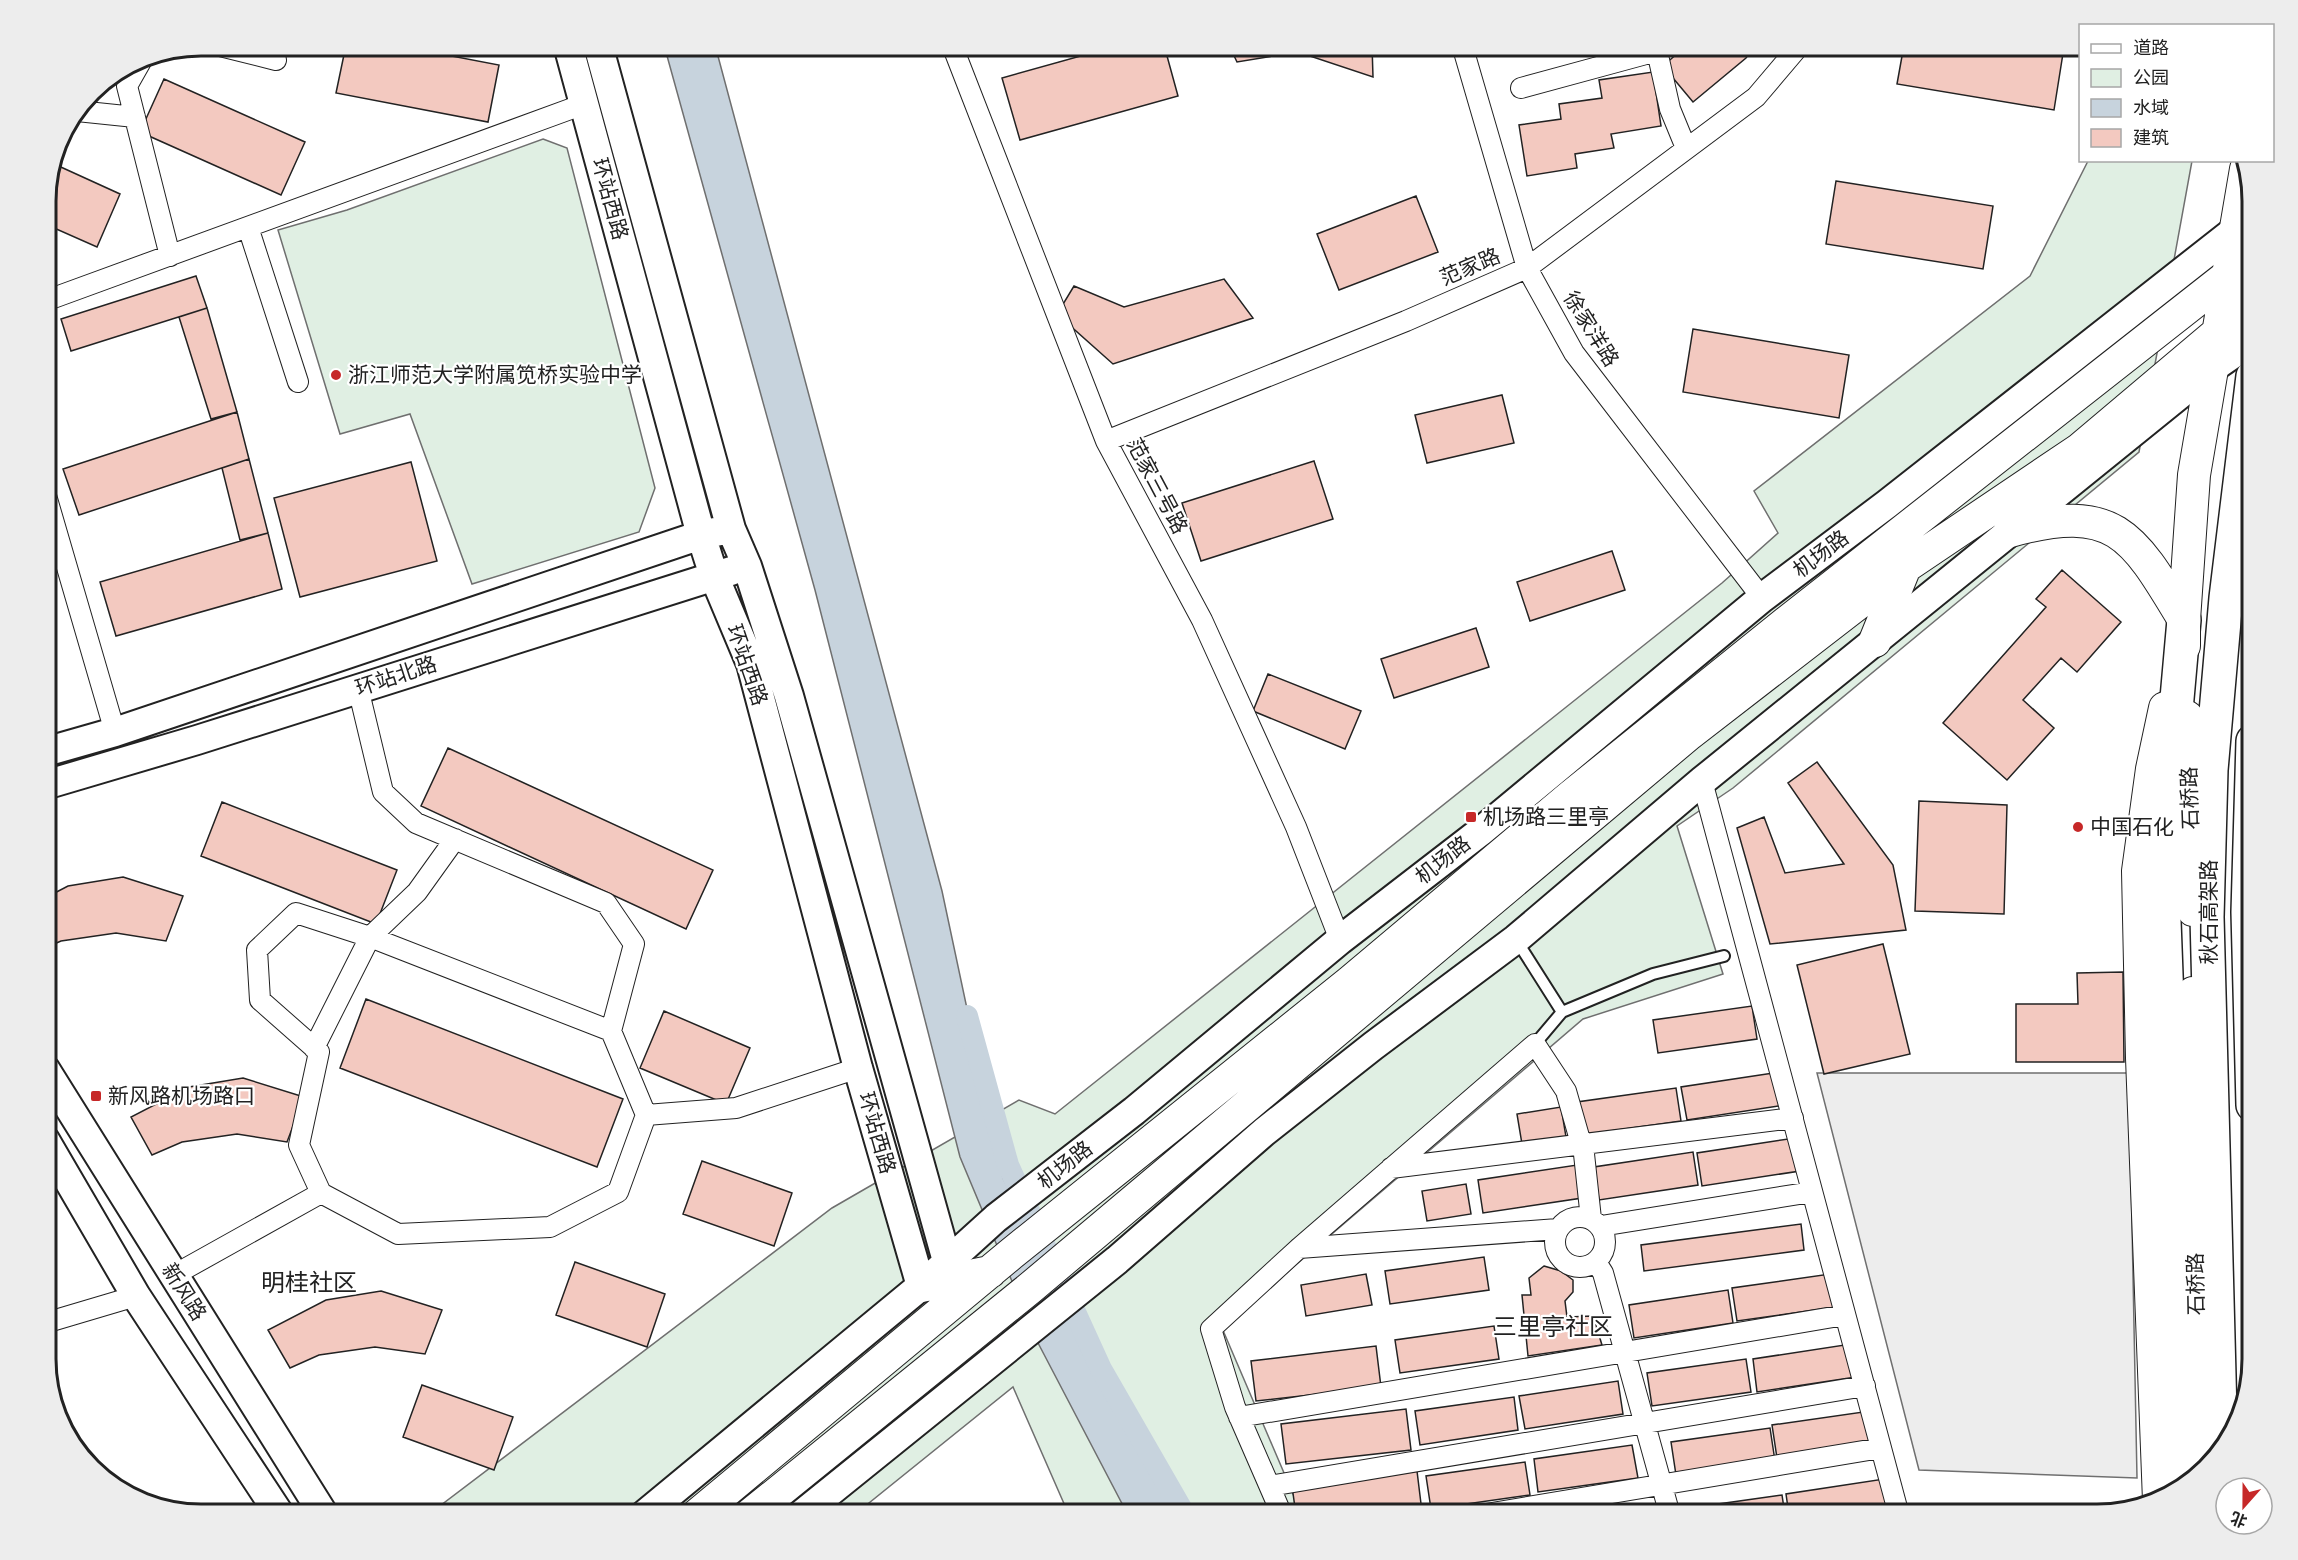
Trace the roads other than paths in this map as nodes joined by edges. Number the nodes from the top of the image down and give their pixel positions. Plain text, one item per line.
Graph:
1 (260, 56) edge
2 (571, 56) edge
3 (601, 56) edge
4 (956, 56) edge
5 (1465, 56) edge
6 (1627, 56) edge
7 (1659, 56) edge
8 (1791, 56) edge
9 (276, 60) dead end
10 (136, 70) edge
11 (1521, 88) dead end
12 (584, 104) junction
13 (85, 112) edge
14 (135, 117) junction
15 (1686, 148) junction
16 (2242, 225) edge
17 (248, 227) junction
18 (2242, 229) edge
19 (170, 256) junction
20 (2242, 264) edge
21 (1527, 268) junction
22 (2227, 276) junction
23 (56, 298) edge
24 (2242, 312) edge
25 (2217, 332) junction
26 (2242, 348) edge
27 (2211, 369) junction
28 (298, 382) dead end
29 (1106, 441) junction
30 (2242, 466) edge
31 (731, 529) junction
32 (56, 530) edge
33 (2010, 531) junction
34 (701, 535) junction
35 (747, 566) junction
36 (1905, 567) junction
37 (714, 576) junction
38 (1762, 598) junction
39 (2184, 620) junction
40 (1875, 641) junction
41 (358, 688) junction
42 (115, 732) junction
43 (56, 749) edge
44 (1702, 781) junction
45 (56, 782) edge
46 (455, 839) junction
47 (370, 937) junction
48 (1516, 939) junction
49 (1340, 940) junction
50 (1724, 956) dead end
51 (1562, 1012) junction
52 (611, 1031) junction
53 (1535, 1044) junction
54 (314, 1048) junction
55 (858, 1068) junction
56 (56, 1087) edge
57 (646, 1115) junction
58 (1793, 1118) junction
59 (1581, 1144) junction
60 (56, 1159) edge
61 (1391, 1168) junction
62 (1812, 1192) junction
63 (321, 1193) junction
64 (1596, 1223) junction
65 (1558, 1229) junction
66 (1299, 1248) junction
67 (947, 1262) junction
68 (1596, 1262) junction
69 (1001, 1263) junction
70 (174, 1275) junction
71 (921, 1286) junction
72 (136, 1296) junction
73 (1845, 1315) junction
74 (56, 1320) edge
75 (1625, 1350) junction
76 (1864, 1386) junction
77 (1239, 1417) junction
78 (1646, 1422) junction
79 (2220, 1437) edge
80 (1881, 1448) junction
81 (2202, 1460) edge
82 (2185, 1475) edge
83 (1664, 1484) junction
84 (1270, 1486) junction
85 (2159, 1491) edge
86 (273, 1504) edge
87 (317, 1504) edge
88 (657, 1504) edge
89 (710, 1504) edge
90 (764, 1504) edge
91 (814, 1504) edge
92 (1277, 1504) edge
93 (1545, 1504) edge
94 (1668, 1504) edge
95 (1896, 1504) edge

1 - 9 street
2 - 12 main road, 环站西路
3 - 31 main road, 环站西路
4 - 29 street, 范家三号路
5 - 21 street, 徐家洋路
6 - 11 street
7 - 15 street
8 - 15 street, 范家路
10 - 14 street
12 - 17 street
12 - 34 main road, 环站西路
13 - 14 street
14 - 19 street
15 - 21 street, 范家路
16 - 38 main road, 机场路
17 - 19 street
17 - 28 street
18 - 22 main road, 石桥路
19 - 23 street
20 - 22 main road, 机场路
21 - 29 street, 范家路
21 - 38 street, 徐家洋路
22 - 25 main road, 石桥路
22 - 69 main road, 机场路
24 - 25 main road
25 - 27 main road, 石桥路
25 - 36 main road
26 - 27 main road
27 - 33 main road
27 - 39 main road, 石桥路
29 - 49 street, 范家三号路
30 - 79 highway, 秋石高架路
31 - 34 main road, 环站北路
31 - 35 main road, 环站西路
32 - 42 street
33 - 39 main road
33 - 40 main road
34 - 37 main road, 环站西路
34 - 42 main road, 环站北路
35 - 37 main road, 环站北路
35 - 67 main road, 环站西路
36 - 40 main road
36 - 90 main road
37 - 41 main road, 环站北路
37 - 55 main road, 环站西路
38 - 49 main road, 机场路
39 - 81 main road, 石桥路
39 - 82 highway
39 - 85 main road
40 - 44 main road
41 - 45 main road, 环站北路
41 - 46 street
42 - 43 main road, 环站北路
44 - 48 main road
44 - 58 street
46 - 47 street
46 - 52 street
47 - 52 street
47 - 54 street
47 - 54 street
48 - 51 lane
48 - 91 main road
49 - 67 main road, 机场路
50 - 51 lane
51 - 53 lane
52 - 57 street
53 - 59 street
53 - 61 street
54 - 63 street
55 - 57 street
55 - 71 main road, 环站西路
56 - 70 main road, 新风路
57 - 63 street
58 - 59 street
58 - 62 street
59 - 61 street
59 - 64 street
60 - 72 main road, 新风路
61 - 66 street
62 - 64 street
62 - 73 street
63 - 70 street
64 - 65 street
64 - 68 street
65 - 66 street
65 - 68 street
66 - 77 street
67 - 71 main road, 机场路
68 - 75 street
69 - 71 main road
69 - 89 main road, 机场路
70 - 87 main road, 新风路
71 - 88 main road, 机场路
72 - 74 street
72 - 86 main road, 新风路
73 - 75 street
73 - 76 street
75 - 77 street
75 - 78 street
76 - 78 street
76 - 80 street
77 - 84 street
78 - 83 street
78 - 84 street
80 - 83 street
80 - 95 street
83 - 93 street
83 - 94 street
84 - 92 street

